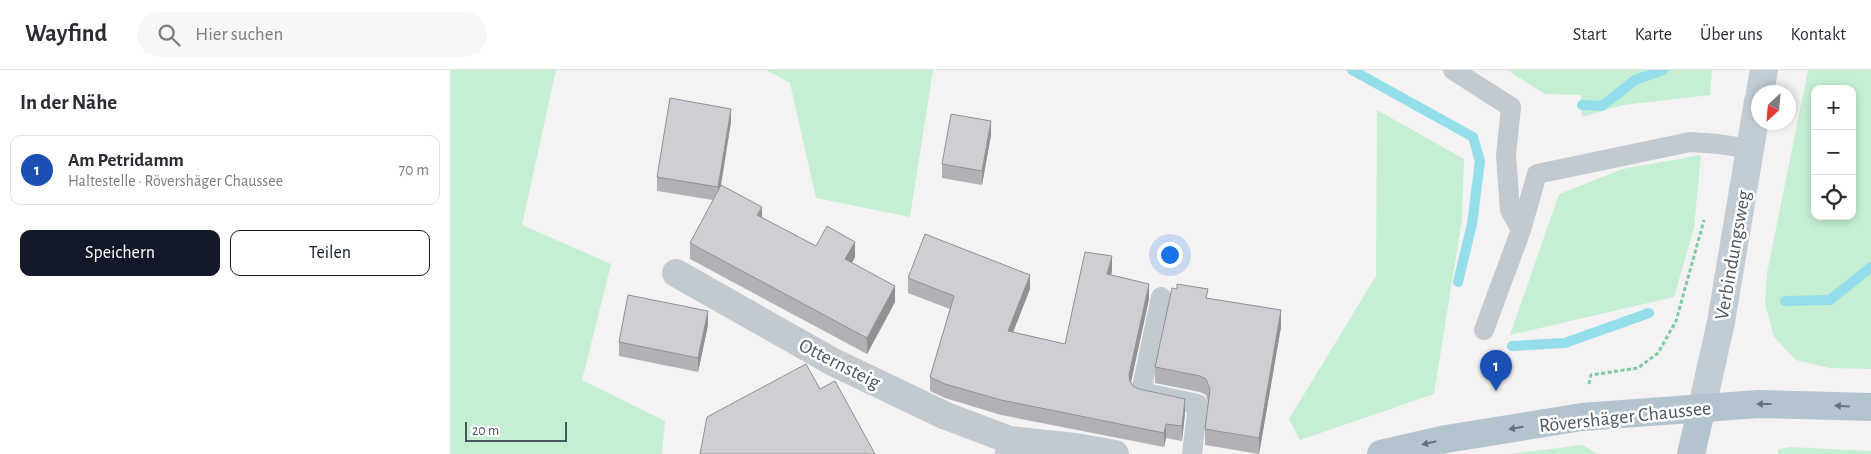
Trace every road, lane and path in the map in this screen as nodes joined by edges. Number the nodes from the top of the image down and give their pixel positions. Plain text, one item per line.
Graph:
1 (1454, 70) edge
2 (1764, 70) edge
3 (1761, 85) edge
4 (1753, 130) edge
5 (1750, 149) junction
6 (1705, 216) dead end
7 (1520, 230) junction
8 (676, 273) dead end
9 (1161, 298) dead end
10 (1484, 330) dead end
11 (1591, 375) dead end
12 (1702, 407) junction
13 (1871, 408) edge
14 (1009, 447) edge
15 (1115, 454) edge
16 (1192, 454) edge
17 (1381, 454) edge
18 (1691, 454) edge

1 - 7 lane
2 - 3 main road
4 - 5 main road, Verbindungsweg
5 - 7 lane
5 - 12 main road, Verbindungsweg
6 - 11 path
7 - 10 lane
8 - 14 street, Otternsteig
9 - 16 lane
13 -> 12 main road, Rövershäger Chaussee
12 -> 17 main road, Rövershäger Chaussee
12 - 18 main road
14 - 15 street, Otternsteig

